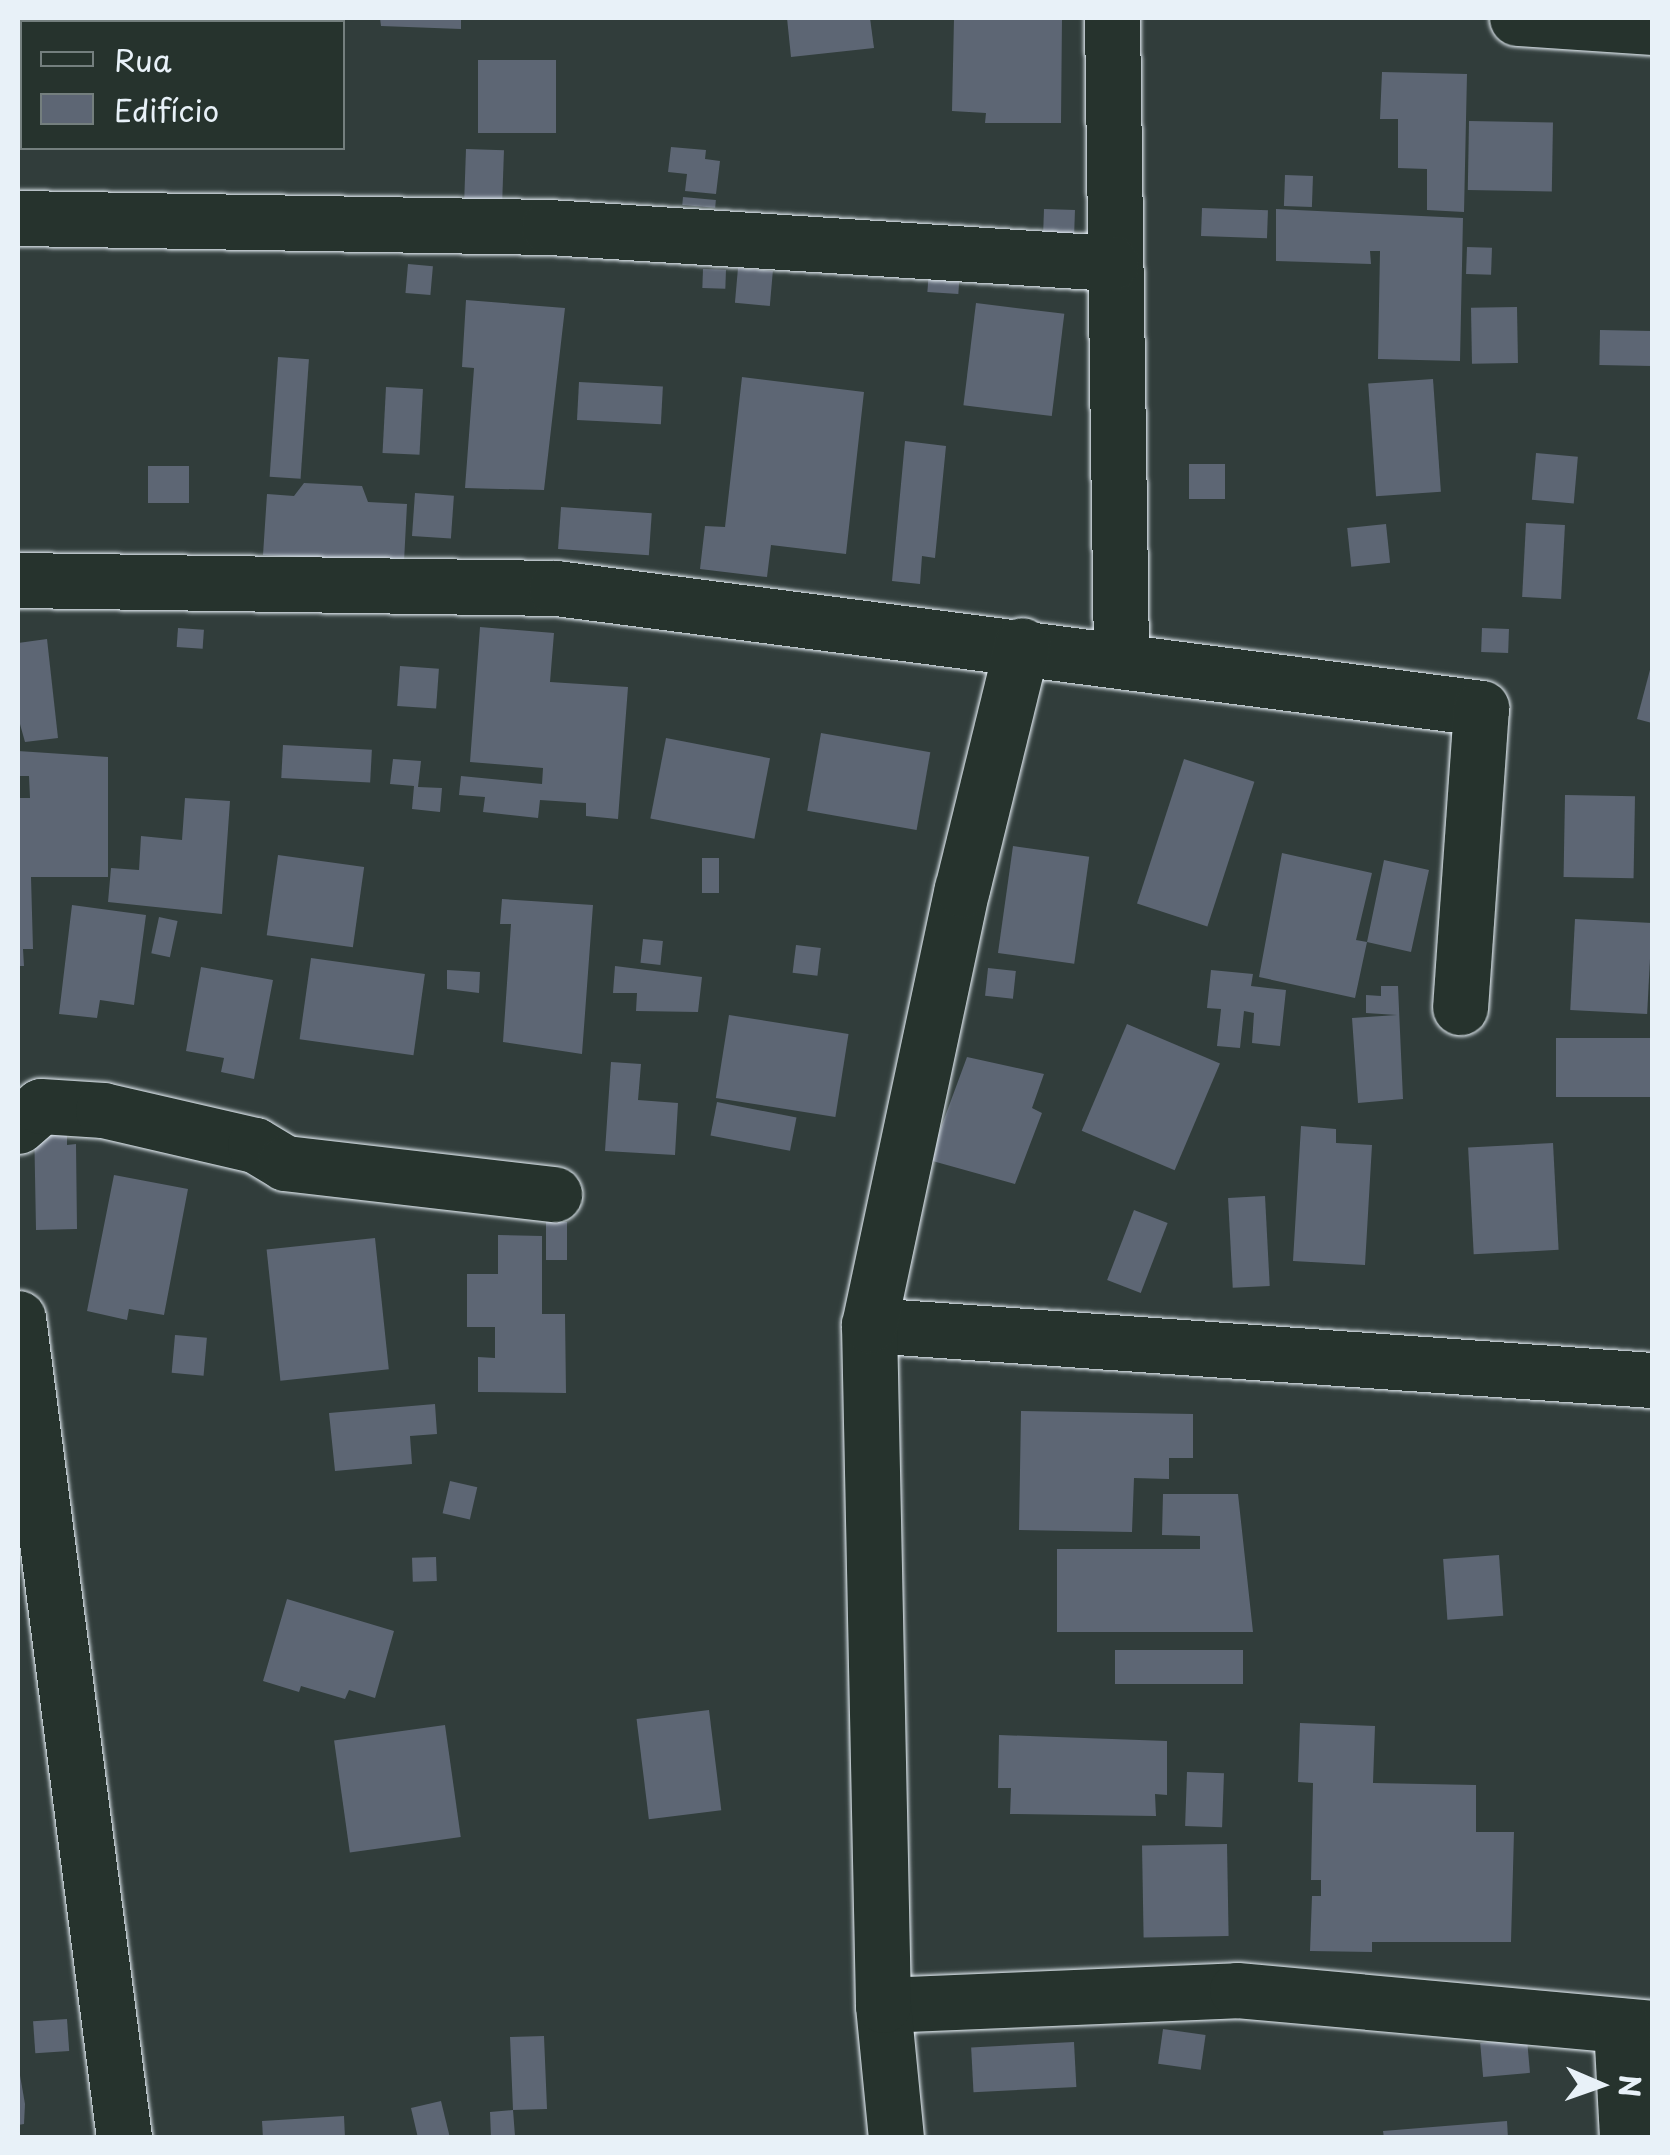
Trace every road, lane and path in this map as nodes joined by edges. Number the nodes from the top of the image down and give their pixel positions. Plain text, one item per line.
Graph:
1 (1112, 18) edge
2 (1517, 18) edge
3 (1652, 27) edge
4 (18, 218) edge
5 (1111, 262) junction
6 (18, 580) edge
7 (1022, 645) junction
8 (1121, 656) junction
9 (1460, 1007) dead end
10 (18, 1126) edge
11 (554, 1194) dead end
12 (18, 1318) edge
13 (869, 1326) junction
14 (1652, 1380) edge
15 (883, 2004) junction
16 (1637, 2027) edge
17 (124, 2138) edge
18 (896, 2138) edge
19 (1627, 2138) edge

1 - 5 street
2 - 3 street
4 - 5 street
5 - 8 street
6 - 7 street
7 - 8 street
7 - 13 street
8 - 9 street
10 - 11 street
12 - 17 street
13 - 14 street
13 - 15 street
15 - 16 street
15 - 18 street
16 - 19 street

